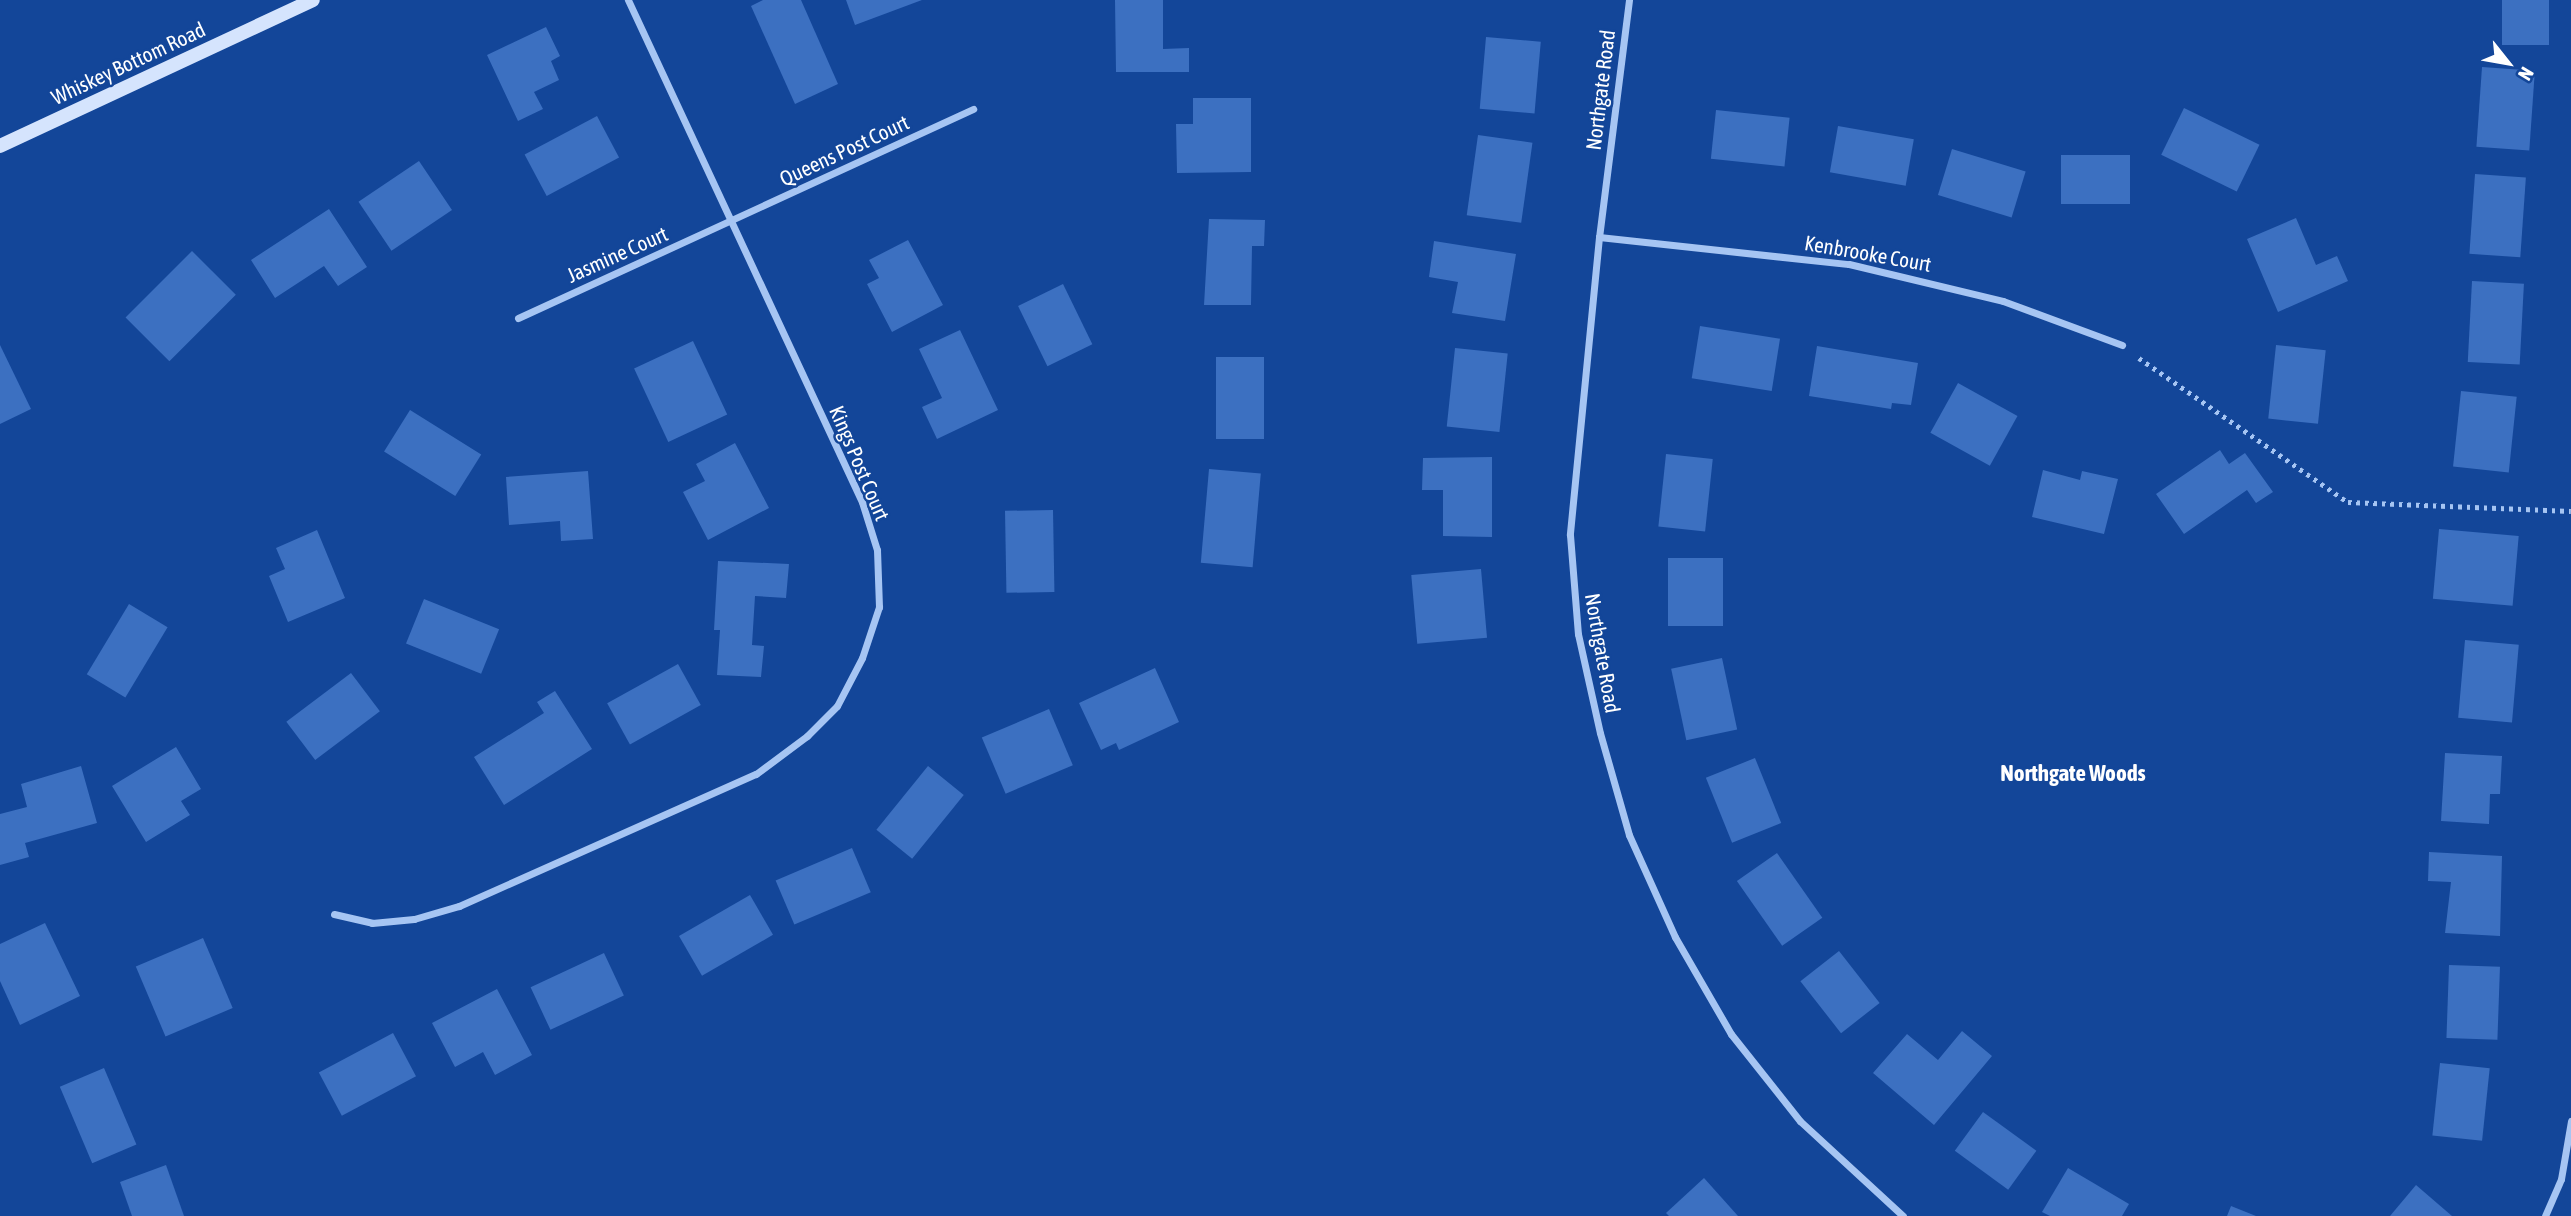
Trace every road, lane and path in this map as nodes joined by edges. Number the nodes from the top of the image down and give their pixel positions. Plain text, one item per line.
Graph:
1 (313, 0) edge
2 (628, 0) edge
3 (1629, 0) edge
4 (973, 109) dead end
5 (0, 146) edge
6 (730, 222) junction
7 (1599, 237) junction
8 (518, 318) dead end
9 (2122, 345) joint
10 (2571, 511) edge
11 (334, 914) dead end
12 (2571, 1121) edge
13 (1903, 1216) edge
14 (2545, 1216) edge

1 - 5 street, Whiskey Bottom Road
2 - 6 street, Kings Post Court
3 - 7 street, Northgate Road
4 - 6 street, Queens Post Court
6 - 8 street, Jasmine Court
6 - 11 street, Kings Post Court
7 - 9 street, Kenbrooke Court
7 - 13 street, Northgate Road
9 - 10 path
12 - 14 street

